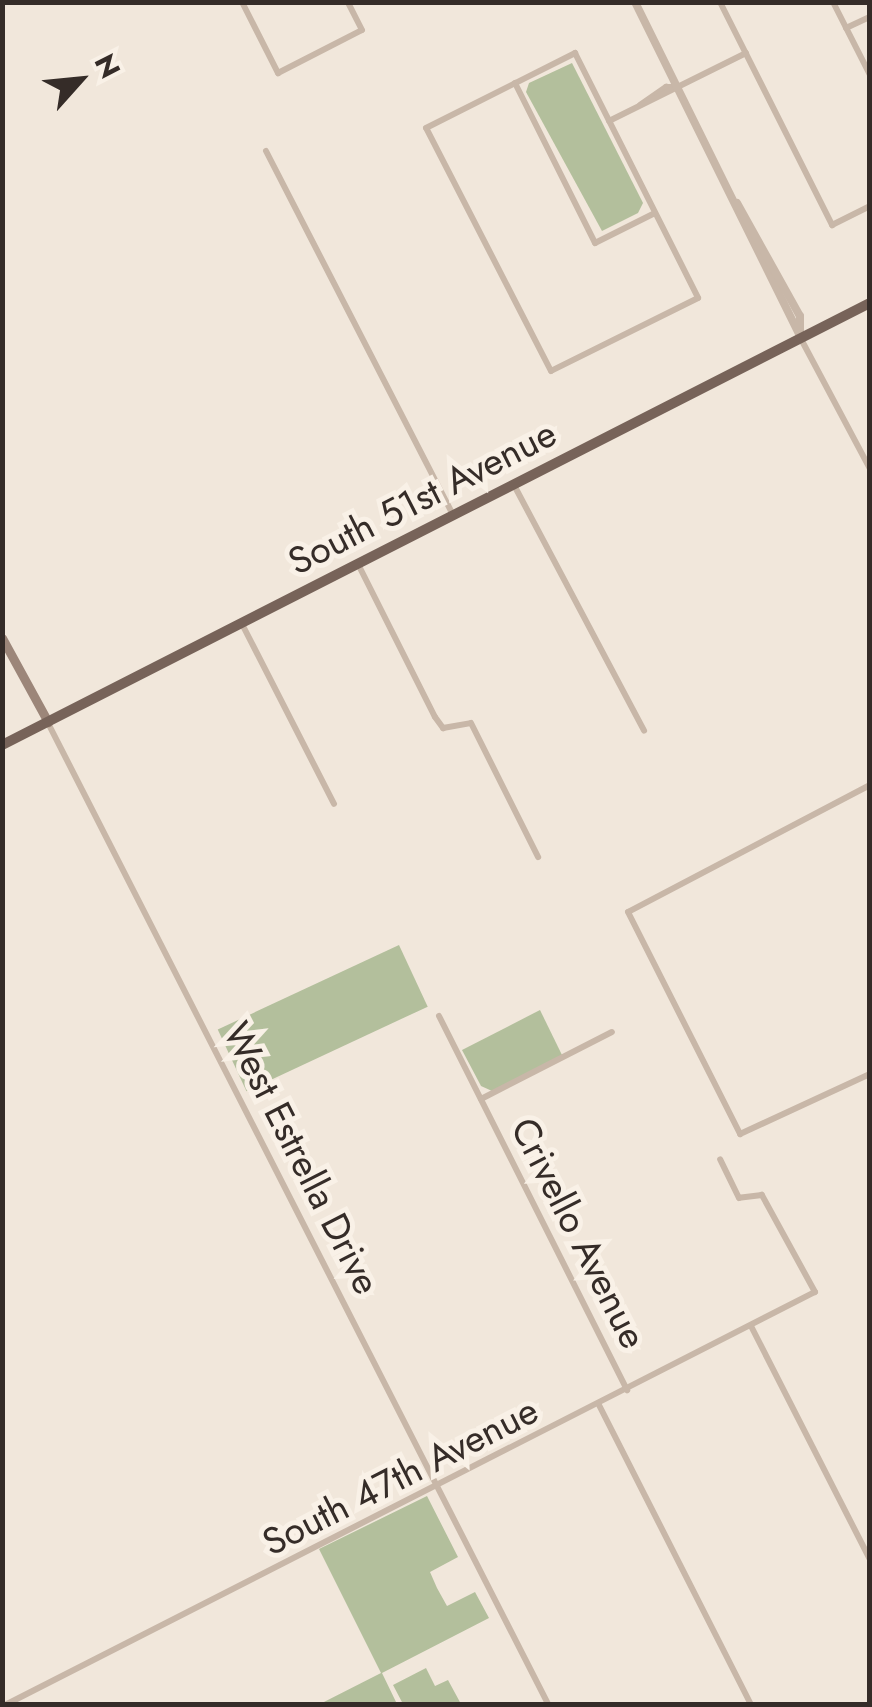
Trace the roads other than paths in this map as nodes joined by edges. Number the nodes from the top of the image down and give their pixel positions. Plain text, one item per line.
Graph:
1 (242, 2) edge
2 (348, 2) edge
3 (635, 2) edge
4 (720, 2) edge
5 (833, 2) edge
6 (870, 17) edge
7 (846, 28) junction
8 (746, 53) junction
9 (870, 74) edge
10 (514, 83) junction
11 (678, 87) junction
12 (609, 122) junction
13 (266, 151) dead end
14 (870, 206) edge
15 (655, 212) junction
16 (870, 303) edge
17 (801, 338) junction
18 (870, 469) edge
19 (513, 484) junction
20 (453, 515) junction
21 (357, 564) junction
22 (242, 623) junction
23 (2, 638) edge
24 (48, 722) junction
25 (644, 731) dead end
26 (2, 745) edge
27 (870, 785) edge
28 (334, 804) dead end
29 (538, 856) dead end
30 (439, 1016) dead end
31 (612, 1032) dead end
32 (870, 1074) edge
33 (481, 1100) junction
34 (720, 1159) dead end
35 (751, 1326) junction
36 (627, 1390) junction
37 (599, 1405) junction
38 (436, 1487) junction
39 (870, 1560) edge
40 (7, 1704) edge
41 (548, 1704) edge
42 (751, 1704) edge

1 - 2 street
3 - 11 street
4 - 8 street
5 - 7 street
6 - 7 street
7 - 9 street
8 - 11 street
8 - 14 street
10 - 12 street
10 - 15 street
10 - 15 street
11 - 12 street
11 - 17 street
12 - 15 street
13 - 20 street
16 - 17 main road, South 51st Avenue
17 - 18 street
17 - 19 main road, South 51st Avenue
19 - 20 main road, South 51st Avenue
19 - 25 street
20 - 21 main road, South 51st Avenue
21 - 22 main road, South 51st Avenue
21 - 29 street
22 - 24 main road, South 51st Avenue
22 - 28 street
23 - 24 main road, West Estrella Drive
24 - 26 main road, South 51st Avenue
24 - 38 street, West Estrella Drive
27 - 32 street
30 - 33 street, Crivello Avenue
31 - 33 street
33 - 36 street, Crivello Avenue
34 - 35 street, South 47th Avenue
35 - 36 street, South 47th Avenue
35 - 39 street
36 - 37 street, South 47th Avenue
37 - 38 street, South 47th Avenue
37 - 42 street
38 - 40 street, South 47th Avenue
38 - 41 street, West Estrella Drive

